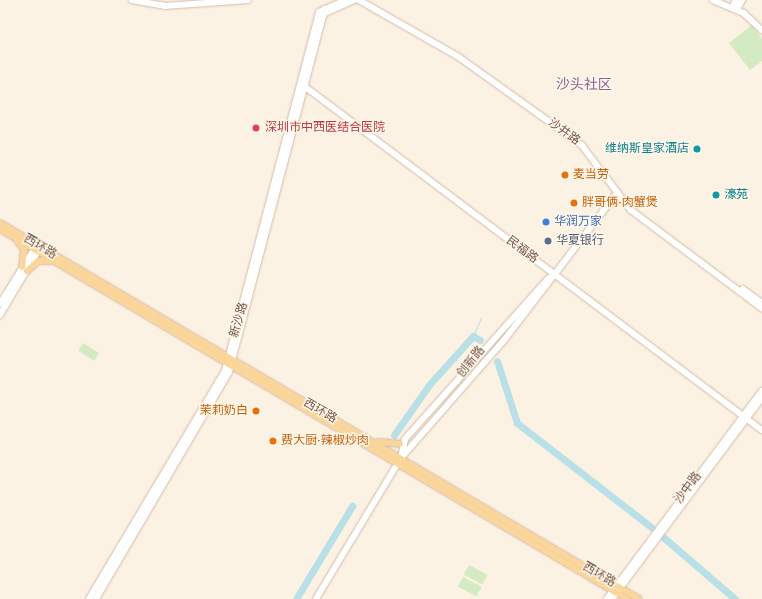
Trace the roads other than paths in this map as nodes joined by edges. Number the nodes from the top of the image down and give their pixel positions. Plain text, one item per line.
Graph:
1 (132, 0) edge
2 (248, 0) edge
3 (346, 0) edge
4 (355, 0) edge
5 (359, 0) edge
6 (364, 0) edge
7 (713, 0) edge
8 (736, 0) edge
9 (742, 0) edge
10 (734, 9) junction
11 (323, 12) junction
12 (762, 30) edge
13 (303, 85) junction
14 (617, 193) junction
15 (0, 223) edge
16 (0, 229) edge
17 (15, 238) junction
18 (36, 249) junction
19 (54, 261) junction
20 (24, 269) junction
21 (555, 275) junction
22 (762, 303) edge
23 (0, 304) edge
24 (762, 308) edge
25 (0, 316) edge
26 (230, 361) junction
27 (762, 391) edge
28 (762, 398) edge
29 (745, 417) junction
30 (762, 430) edge
31 (375, 443) junction
32 (400, 444) dead end
33 (399, 461) junction
34 (616, 589) junction
35 (89, 599) edge
36 (96, 599) edge
37 (316, 599) edge
38 (607, 599) edge
39 (612, 599) edge
40 (626, 599) edge
41 (639, 599) edge

1 - 2 main road
3 - 11 main road
4 - 11 main road
5 - 14 main road, 沙井路
6 - 22 main road, 沙井路
7 - 10 main road
8 - 10 main road
9 - 10 main road
10 - 12 main road
11 - 13 main road, 新沙路
13 - 21 main road, 民福路
13 - 26 main road, 新沙路
14 - 21 main road, 创新路
14 - 24 main road, 沙井路
15 - 18 main road, 西环路
16 - 17 main road, 西环路
17 - 18 main road, 西环路
17 - 20 main road
18 - 19 main road, 西环路
18 - 20 main road
18 - 26 main road, 西环路
19 - 20 main road
19 - 26 main road, 西环路
20 - 23 main road
20 - 25 main road
21 - 29 main road, 民福路
21 - 33 main road, 创新路
21 - 33 main road, 创新路
26 - 31 main road, 西环路
26 - 33 main road, 西环路
26 - 35 main road, 新沙路
26 - 36 main road, 新沙路
27 - 29 main road, 沙中路
28 - 29 main road, 沙中路
29 - 30 main road, 民福路
29 - 34 main road, 沙中路
31 - 32 main road
31 - 33 main road, 西环路
33 - 34 main road, 西环路
33 - 37 main road, 创新路
34 - 38 main road
34 - 39 main road
34 - 40 main road, 西环路
34 - 41 main road, 西环路

